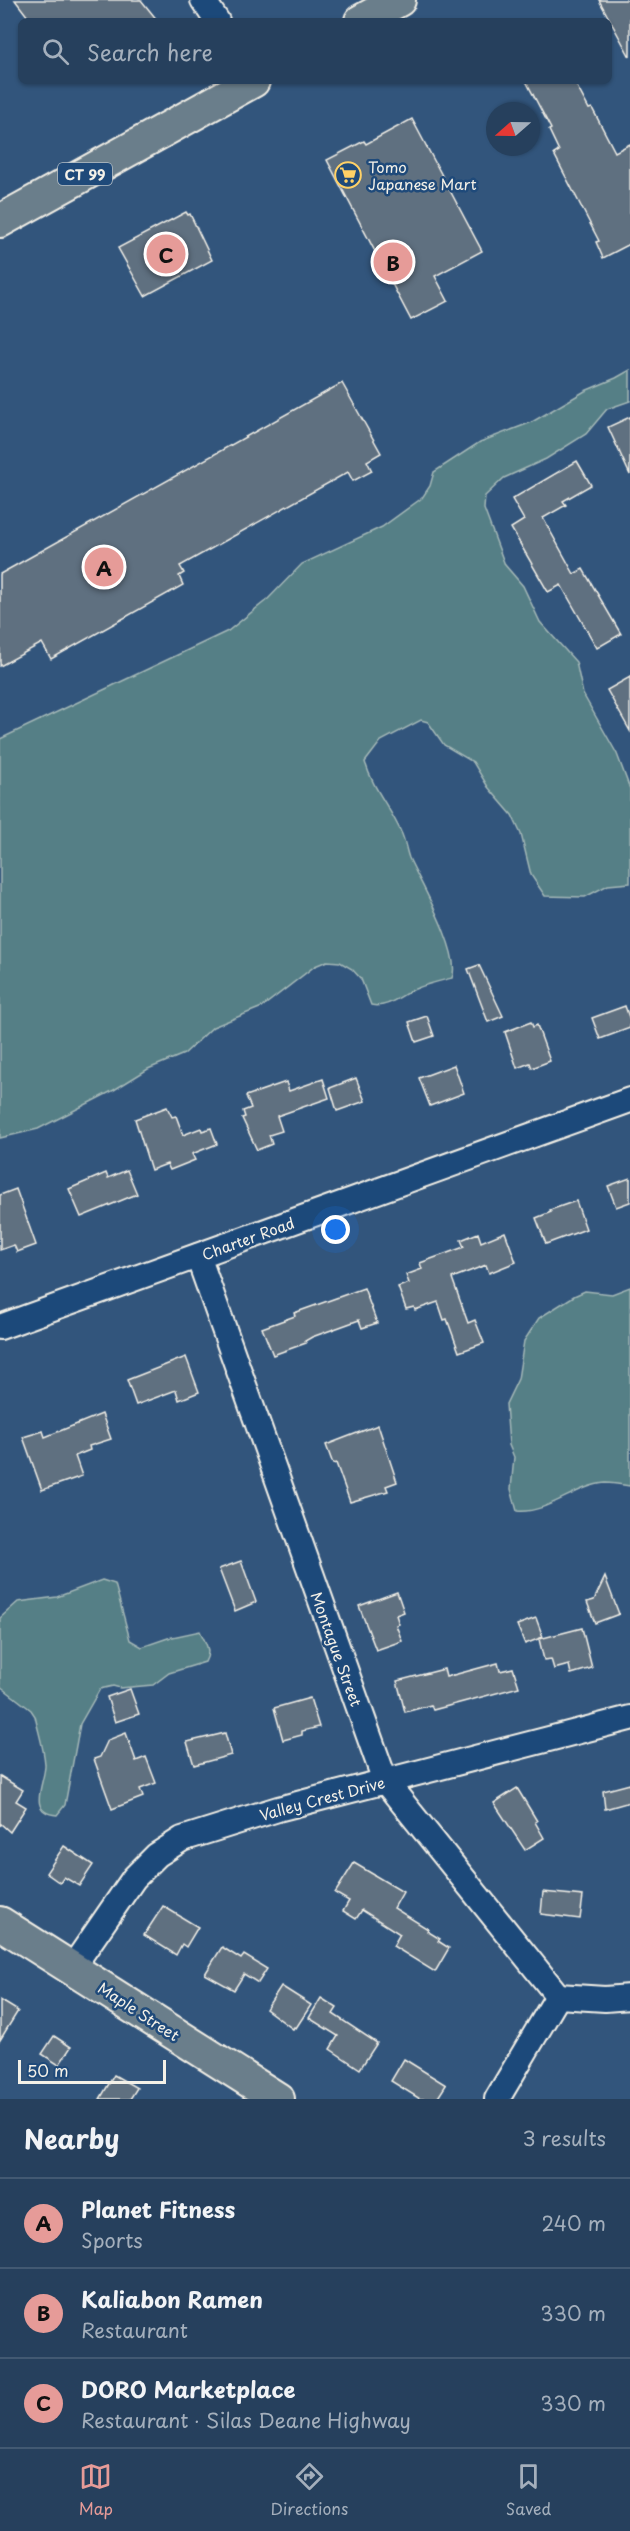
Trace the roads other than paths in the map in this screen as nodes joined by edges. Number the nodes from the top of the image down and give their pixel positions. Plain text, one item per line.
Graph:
1 (203, 0) edge
2 (399, 0) edge
3 (215, 18) edge
4 (366, 18) edge
5 (248, 84) edge
6 (0, 221) edge
7 (630, 1100) edge
8 (198, 1256) junction
9 (0, 1327) edge
10 (630, 1719) edge
11 (385, 1781) junction
12 (0, 1923) edge
13 (72, 1968) junction
14 (558, 1996) junction
15 (630, 1997) edge
16 (278, 2099) edge
17 (497, 2099) edge

1 - 3 street
2 - 4 main road
5 - 6 main road, CT 99
7 - 8 street, Charter Road
8 - 9 street, Charter Road
8 - 11 street, Montague Street
10 - 11 street, Valley Crest Drive
11 - 13 street, Valley Crest Drive
11 - 14 street, Montague Street
12 - 13 main road, Maple Street
13 - 16 main road, Maple Street
14 - 15 street
14 - 17 street

